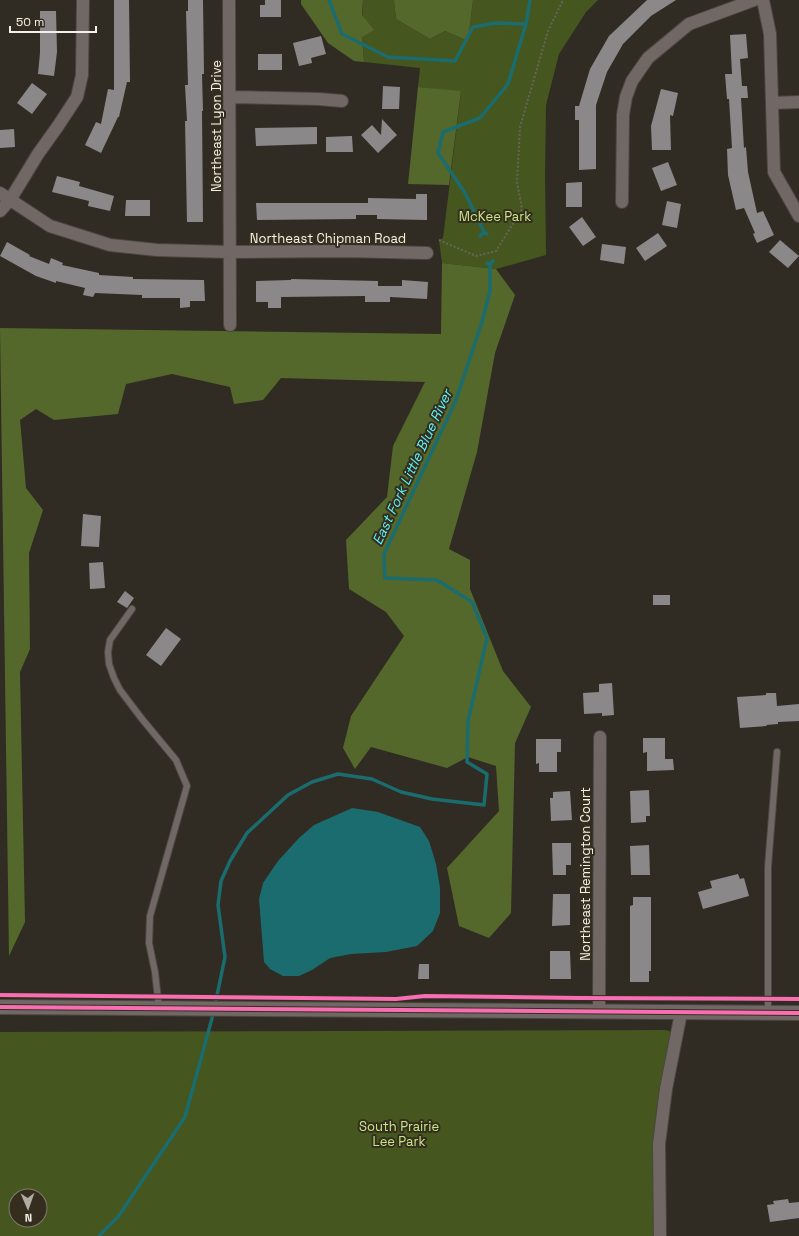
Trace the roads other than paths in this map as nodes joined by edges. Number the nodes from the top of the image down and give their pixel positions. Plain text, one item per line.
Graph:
1 (83, 0) edge
2 (229, 0) edge
3 (754, 0) edge
4 (763, 0) edge
5 (230, 97) junction
6 (342, 101) dead end
7 (799, 102) edge
8 (772, 103) junction
9 (5, 197) edge
10 (622, 202) dead end
11 (0, 211) edge
12 (799, 216) edge
13 (230, 252) junction
14 (427, 253) dead end
15 (230, 325) dead end
16 (132, 609) dead end
17 (600, 737) dead end
18 (777, 752) dead end
19 (0, 1007) edge
20 (159, 1008) junction
21 (598, 1012) junction
22 (681, 1013) junction
23 (768, 1013) junction
24 (799, 1013) edge
25 (660, 1236) edge

1 - 9 street
2 - 5 street, Northeast Lyon Drive
3 - 10 street
4 - 8 street
5 - 6 street
5 - 13 street, Northeast Lyon Drive
7 - 8 street
8 - 12 street
9 - 11 street
9 - 13 street, Northeast Chipman Road
13 - 14 street, Northeast Chipman Road
13 - 15 street
16 - 20 lane
17 - 21 street, Northeast Remington Court
18 - 23 lane
19 - 20 street
20 - 21 street
21 - 22 street
22 - 23 street
22 - 25 street
23 - 24 street

